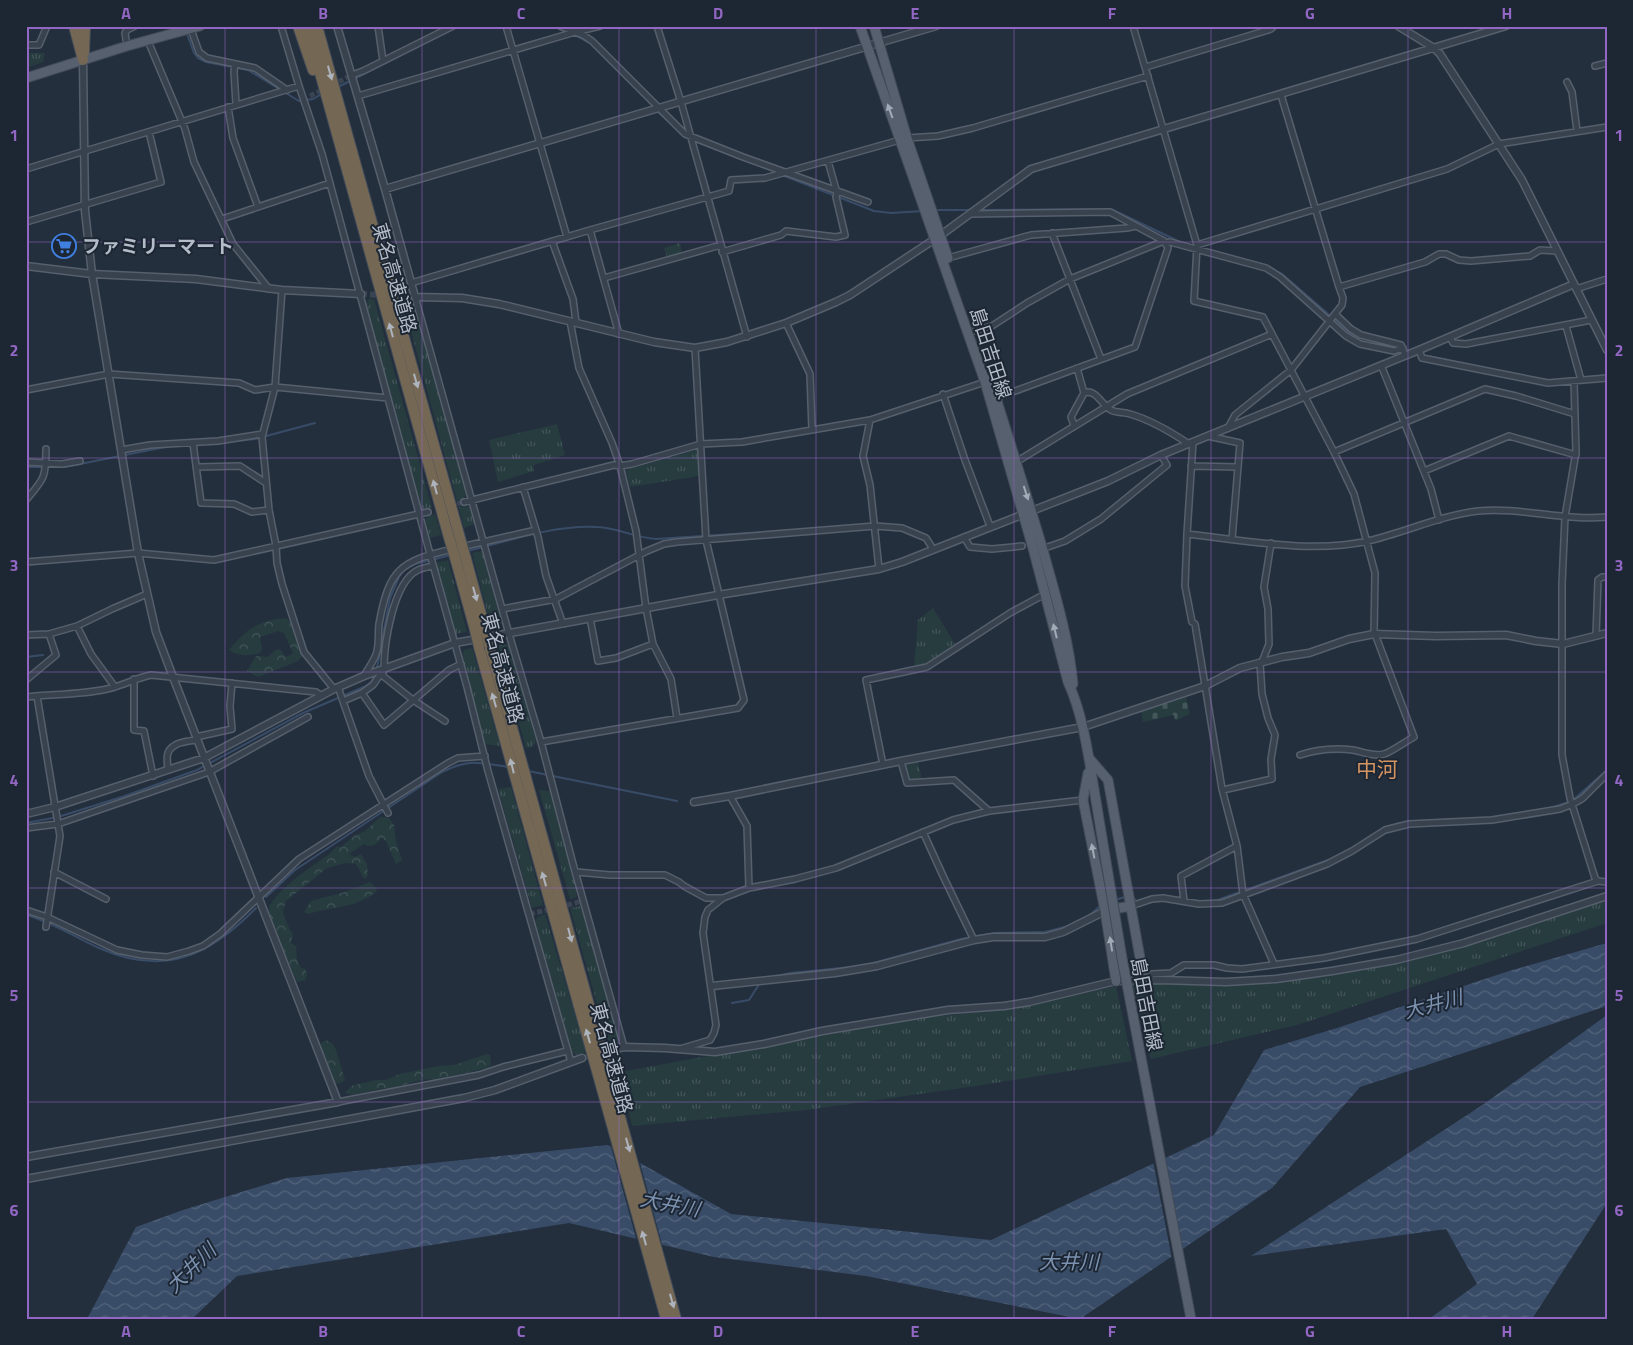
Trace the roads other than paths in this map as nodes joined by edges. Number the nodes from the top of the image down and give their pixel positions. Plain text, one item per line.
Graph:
1 (47, 26) edge
2 (74, 26) edge
3 (85, 26) edge
4 (135, 26) edge
5 (200, 26) edge
6 (281, 26) edge
7 (298, 26) edge
8 (307, 26) edge
9 (317, 26) edge
10 (337, 26) edge
11 (378, 26) edge
12 (453, 26) edge
13 (506, 26) edge
14 (560, 26) edge
15 (600, 26) edge
16 (657, 26) edge
17 (860, 26) edge
18 (874, 26) edge
19 (936, 26) edge
20 (1133, 26) edge
21 (1274, 26) edge
22 (1398, 26) edge
23 (1504, 27) edge
24 (190, 29) junction
25 (575, 32) junction
26 (148, 41) junction
27 (880, 43) junction
28 (26, 45) edge
29 (127, 46) junction
30 (867, 47) junction
31 (1434, 48) junction
32 (513, 50) junction
33 (83, 60) junction
34 (383, 60) junction
35 (1607, 63) edge
36 (235, 66) junction
37 (1595, 66) dead end
38 (1146, 67) junction
39 (352, 76) junction
40 (1148, 76) junction
41 (26, 78) edge
42 (1567, 82) dead end
43 (299, 86) junction
44 (287, 90) junction
45 (1281, 95) junction
46 (310, 96) tunnel mouth
47 (358, 96) junction
48 (303, 97) junction
49 (681, 102) junction
50 (236, 104) junction
51 (228, 107) junction
52 (656, 109) junction
53 (181, 122) junction
54 (1607, 127) edge
55 (1164, 130) junction
56 (1577, 131) junction
57 (149, 132) junction
58 (690, 136) junction
59 (904, 139) junction
60 (541, 144) junction
61 (1499, 144) junction
62 (83, 152) junction
63 (828, 161) junction
64 (26, 169) edge
65 (787, 173) junction
66 (348, 176) junction
67 (330, 183) junction
68 (385, 189) junction
69 (837, 194) junction
70 (707, 196) junction
71 (868, 202) dead end
72 (85, 204) junction
73 (258, 207) junction
74 (1316, 209) junction
75 (972, 213) junction
76 (222, 218) junction
77 (26, 222) edge
78 (1136, 226) junction
79 (590, 230) junction
80 (1052, 233) junction
81 (567, 237) junction
82 (938, 237) junction
83 (552, 241) junction
84 (1165, 242) junction
85 (721, 245) junction
86 (1197, 247) junction
87 (1557, 251) junction
88 (722, 252) junction
89 (948, 258) junction
90 (26, 266) edge
91 (92, 274) junction
92 (604, 278) junction
93 (1070, 279) junction
94 (1607, 280) edge
95 (411, 283) junction
96 (1339, 287) junction
97 (1575, 287) junction
98 (269, 288) junction
99 (282, 290) junction
100 (361, 294) junction
101 (415, 297) junction
102 (1335, 315) junction
103 (1591, 320) junction
104 (573, 322) junction
105 (1330, 322) junction
106 (786, 323) junction
107 (1566, 326) junction
108 (974, 332) junction
109 (619, 334) junction
110 (1272, 334) junction
111 (747, 337) junction
112 (1450, 337) junction
113 (695, 348) junction
114 (1419, 350) junction
115 (1607, 350) edge
116 (1404, 352) junction
117 (1101, 359) junction
118 (1381, 365) junction
119 (1077, 368) junction
120 (1291, 370) junction
121 (109, 374) junction
122 (1581, 378) junction
123 (1607, 378) edge
124 (1574, 381) junction
125 (985, 382) junction
126 (275, 387) junction
127 (26, 390) edge
128 (1084, 392) junction
129 (944, 394) junction
130 (1304, 396) junction
131 (388, 398) junction
132 (996, 398) junction
133 (1106, 406) junction
134 (1575, 414) junction
135 (870, 420) junction
136 (1404, 422) junction
137 (1074, 425) junction
138 (1228, 428) junction
139 (812, 430) junction
140 (1207, 436) junction
141 (262, 437) junction
142 (1191, 443) junction
143 (701, 444) junction
144 (193, 445) junction
145 (46, 449) dead end
146 (121, 451) junction
147 (1334, 452) junction
148 (1161, 455) junction
149 (1576, 455) junction
150 (80, 461) dead end
151 (26, 462) edge
152 (1016, 462) junction
153 (46, 464) junction
154 (620, 466) junction
155 (1191, 466) junction
156 (1238, 466) junction
157 (198, 467) junction
158 (1424, 471) junction
159 (266, 482) junction
160 (523, 488) junction
161 (472, 499) junction
162 (26, 500) edge
163 (464, 502) tunnel mouth
164 (269, 510) junction
165 (428, 512) dead end
166 (1028, 512) junction
167 (420, 514) junction
168 (1565, 517) junction
169 (1607, 517) edge
170 (1439, 520) junction
171 (875, 526) junction
172 (990, 526) junction
173 (536, 530) junction
174 (453, 532) junction
175 (1187, 534) junction
176 (964, 537) junction
177 (1232, 539) junction
178 (706, 540) junction
179 (483, 542) junction
180 (1367, 542) junction
181 (1271, 543) junction
182 (276, 546) junction
183 (1022, 546) dead end
184 (933, 549) junction
185 (1042, 549) junction
186 (138, 553) junction
187 (430, 555) junction
188 (638, 556) junction
189 (26, 562) edge
190 (433, 565) junction
191 (879, 569) junction
192 (1607, 577) edge
193 (146, 594) junction
194 (1045, 594) junction
195 (718, 595) junction
196 (556, 599) junction
197 (646, 608) junction
198 (502, 609) junction
199 (590, 618) junction
200 (564, 624) junction
201 (77, 626) junction
202 (480, 630) junction
203 (1607, 633) edge
204 (49, 634) junction
205 (509, 634) junction
206 (1374, 634) junction
207 (26, 635) edge
208 (1596, 636) junction
209 (455, 643) junction
210 (653, 644) junction
211 (1563, 644) junction
212 (1261, 663) junction
213 (461, 664) junction
214 (383, 670) junction
215 (364, 676) junction
216 (172, 677) junction
217 (134, 679) junction
218 (26, 680) edge
219 (232, 683) junction
220 (1205, 686) junction
221 (115, 687) junction
222 (337, 689) junction
223 (362, 693) junction
224 (1073, 694) junction
225 (37, 696) junction
226 (320, 696) junction
227 (26, 697) edge
228 (343, 700) junction
229 (413, 700) junction
230 (308, 718) dead end
231 (677, 718) junction
232 (445, 721) dead end
233 (1082, 727) junction
234 (197, 739) junction
235 (542, 742) junction
236 (1300, 755) dead end
237 (204, 758) junction
238 (485, 758) junction
239 (1089, 758) junction
240 (901, 761) junction
241 (883, 765) junction
242 (168, 770) junction
243 (210, 772) junction
244 (1607, 774) edge
245 (153, 776) junction
246 (1222, 790) junction
247 (730, 796) junction
248 (1083, 800) junction
249 (694, 802) dead end
250 (1572, 802) junction
251 (382, 805) junction
252 (55, 810) junction
253 (989, 811) junction
254 (387, 813) dead end
255 (26, 814) edge
256 (58, 822) junction
257 (26, 828) edge
258 (924, 832) junction
259 (1237, 846) junction
260 (54, 872) junction
261 (576, 872) junction
262 (1598, 881) junction
263 (1607, 882) edge
264 (749, 888) junction
265 (1243, 894) junction
266 (1607, 896) edge
267 (258, 898) junction
268 (723, 898) junction
269 (106, 899) dead end
270 (1130, 899) junction
271 (1184, 899) junction
272 (1104, 906) junction
273 (26, 910) edge
274 (47, 918) junction
275 (46, 927) dead end
276 (973, 937) junction
277 (1274, 964) junction
278 (1146, 980) junction
279 (1116, 981) junction
280 (712, 986) junction
281 (624, 1047) junction
282 (615, 1049) tunnel mouth
283 (680, 1049) junction
284 (566, 1050) junction
285 (582, 1058) tunnel mouth
286 (571, 1062) junction
287 (606, 1082) junction
288 (338, 1102) junction
289 (26, 1157) edge
290 (26, 1179) edge
291 (666, 1319) edge
292 (676, 1319) edge
293 (1191, 1319) edge

1 - 28 street
2 - 33 highway
3 - 33 highway
4 - 29 street
5 - 24 main road
6 - 43 street
7 - 66 highway
8 - 66 highway, 東名高速道路
9 -> 174 highway, 東名高速道路
10 - 39 street
11 - 34 street
12 - 34 street
13 - 32 street
14 - 25 street
15 - 25 street
16 - 49 street
17 - 30 main road, 島田吉田線
18 - 27 main road, 島田吉田線
19 - 27 street
20 - 38 street
21 - 38 street
22 - 31 street
23 - 31 street
24 - 26 main road
24 - 36 street
25 - 32 street
25 - 52 street
26 - 29 main road
26 - 53 street
27 - 30 street
27 - 59 main road, 島田吉田線
29 - 33 main road
30 - 49 street
59 -> 30 main road, 島田吉田線
31 - 45 street
31 - 61 street
32 - 47 street
32 - 60 street
33 - 41 main road
33 - 62 street
34 - 39 street
35 - 37 street
36 - 44 street
36 - 50 street
38 - 40 street
39 - 47 street
40 - 55 street
40 - 59 street
42 - 56 street
43 - 44 street
43 - 48 street
44 - 50 street
45 - 55 street
45 - 74 street
46 - 48 street
47 - 68 street
48 - 67 street
49 - 52 street
49 - 58 street
50 - 51 street
51 - 53 street
51 - 73 street
52 - 58 street
52 - 60 street
53 - 57 street
53 - 76 street
54 - 56 street
55 - 75 street
55 - 86 street
56 - 61 street
57 - 62 street
57 - 72 street
58 - 65 street
58 - 70 street
59 - 63 street
59 - 82 main road, 島田吉田線
60 - 68 street
60 - 81 street
61 - 74 street
61 - 87 street
62 - 64 street
62 - 72 street
63 - 65 street
63 - 69 street
65 - 69 street
65 - 70 street
174 -> 66 highway, 東名高速道路
67 - 73 street
67 - 100 street
68 - 95 street
69 - 71 street
69 - 88 street
70 - 79 street
70 - 85 street
72 - 77 street
72 - 91 street
73 - 76 street
74 - 86 street
74 - 96 street
75 - 78 street
75 - 82 street
76 - 98 street
78 - 80 street
78 - 84 street
79 - 81 street
79 - 92 street
80 - 89 street
80 - 93 street
81 - 83 street
82 - 89 main road, 島田吉田線
82 - 106 street
82 - 125 main road, 島田吉田線
83 - 95 street
83 - 104 street
84 - 86 street
84 - 93 street
84 - 117 street
85 - 88 street
85 - 92 street
86 - 105 street
86 - 110 street
87 - 96 street
87 - 97 street
88 - 111 street
89 - 108 main road, 島田吉田線
90 - 91 street
91 - 98 street
91 - 121 street
92 - 109 street
93 - 108 street
93 - 117 street
94 - 97 street
95 - 101 street
96 - 102 street
97 - 103 street
97 - 112 street
98 - 99 street
99 - 100 street
99 - 126 street
100 - 131 street
101 - 104 street
101 - 161 street
102 - 105 street
102 - 116 street
103 - 107 street
103 - 115 street
104 - 109 street
104 - 154 street
105 - 116 street
105 - 120 street
106 - 111 street
106 - 139 street
107 - 112 street
107 - 122 street
108 - 132 main road, 島田吉田線
109 - 113 street
110 - 120 street
110 - 133 street
111 - 113 street
112 - 114 street
113 - 143 street
114 - 116 street
114 - 124 street
116 - 118 street
117 - 119 street
118 - 130 street
118 - 136 street
119 - 128 street
119 - 132 street
120 - 130 street
120 - 138 street
121 - 126 street
121 - 127 street
121 - 146 street
122 - 123 street
122 - 124 street
124 - 134 street
125 - 129 street
125 - 166 main road, 島田吉田線
126 - 131 street
126 - 141 street
128 - 133 street
128 - 137 street
129 - 135 street
129 - 172 street
130 - 138 street
130 - 147 street
131 - 167 street
132 - 152 main road, 島田吉田線
133 - 137 street
133 - 142 street
134 - 136 street
134 - 149 street
135 - 139 street
135 - 171 street
136 - 147 street
136 - 158 street
137 - 152 street
138 - 140 street
139 - 143 street
140 - 142 street
140 - 156 street
141 - 144 street
141 - 159 street
142 - 148 street
142 - 155 street
143 - 154 street
143 - 178 street
144 - 146 street
144 - 157 street
145 - 153 street
146 - 186 street
147 - 180 street
148 - 166 street
148 - 185 street
149 - 158 street
149 - 168 street
150 - 153 street
151 - 153 street
152 -> 166 main road, 島田吉田線
153 - 162 street
154 - 160 street
154 - 188 street
155 - 156 street
155 - 175 street
156 - 177 street
157 - 159 street
157 - 164 street
158 - 170 street
159 - 164 street
160 - 161 street
160 - 173 street
161 - 163 street
161 - 179 street
164 - 182 street
165 - 167 street
166 - 172 street
166 - 185 main road, 島田吉田線
166 - 194 main road, 島田吉田線
167 - 182 street
167 - 187 street
168 - 169 street
168 - 170 street
168 - 211 street
170 - 180 street
171 - 178 street
171 - 184 street
171 - 191 street
172 - 176 street
173 - 179 street
173 - 196 street
174 - 202 highway, 東名高速道路, bridge
175 - 177 street
175 - 220 street
176 - 183 street
176 - 184 street
177 - 181 street
178 - 188 street
178 - 195 street
179 - 187 street
179 - 198 street
180 - 181 street
180 - 206 street
181 - 212 street
182 - 186 street
182 - 222 street
184 - 191 street
185 - 224 main road, 島田吉田線
186 - 189 street
186 - 193 street
187 - 190 street
187 - 215 street
188 - 196 street
188 - 197 street
190 - 209 street
190 - 214 street
191 - 195 street
192 - 208 street
193 - 201 street
193 - 216 street
224 -> 194 main road, 島田吉田線
194 - 241 street
195 - 197 street
195 - 231 street
196 - 198 street
196 - 200 street
197 - 199 street
197 - 210 street
198 - 205 street
199 - 200 street
199 - 210 street
200 - 205 street
201 - 204 street
201 - 221 street
202 -> 287 highway, 東名高速道路, bridge
287 -> 202 highway, 東名高速道路, bridge
203 - 208 street
204 - 207 street
204 - 218 street
205 - 209 street
205 - 235 street
206 - 211 street
206 - 212 street
206 - 236 street
208 - 211 street
209 - 213 street
209 - 214 street
210 - 231 street
211 - 250 street
212 - 220 street
212 - 246 street
213 - 229 street
213 - 238 street
214 - 215 street
214 - 223 street
214 - 229 street
215 - 222 street
216 - 217 street
216 - 219 street
216 - 234 street
217 - 221 street
217 - 245 street
219 - 226 street
219 - 234 street
220 - 233 street
220 - 246 street
221 - 225 street
222 - 226 street
222 - 228 street
223 - 228 street
223 - 229 street
224 - 233 main road, 島田吉田線
225 - 227 street
225 - 252 street
226 - 237 street
228 - 251 street
229 - 232 street
230 - 243 street
231 - 235 street
233 - 239 main road, 島田吉田線
233 - 240 street
234 - 237 street
234 - 242 street
235 - 261 street
237 - 242 street
237 - 243 street
238 - 251 street
238 - 284 street
239 - 248 main road
239 - 270 main road
239 - 293 main road, 島田吉田線, bridge
240 - 241 street
240 - 253 street
241 - 247 street
242 - 245 street
243 - 256 street
243 - 267 street
244 - 250 street
245 - 252 street
246 - 259 street
247 - 249 street
247 - 264 street
248 - 253 street
272 -> 248 main road
250 - 262 street
250 - 265 street
251 - 254 street
251 - 267 street
252 - 255 street
252 - 256 street
253 - 258 street
256 - 257 street
256 - 260 street
258 - 264 street
258 - 276 street
259 - 265 street
259 - 271 street
260 - 269 street
260 - 274 street
261 - 268 street
261 - 281 street
262 - 263 street
262 - 277 street
264 - 268 street
265 - 271 street
265 - 277 street
266 - 278 street
267 - 274 street
267 - 288 street
268 - 280 street
270 - 271 street
270 - 272 main road
270 - 278 main road
272 - 276 street
279 -> 272 main road
273 - 274 street
274 - 275 street
276 - 280 street
277 - 278 street
278 - 279 street
279 - 283 street
280 - 283 street
281 - 282 street
281 - 283 street
284 - 286 street
284 - 288 street
285 - 286 street
286 - 290 street
291 -> 287 highway, 東名高速道路
287 -> 292 highway, 東名高速道路
288 - 289 street

